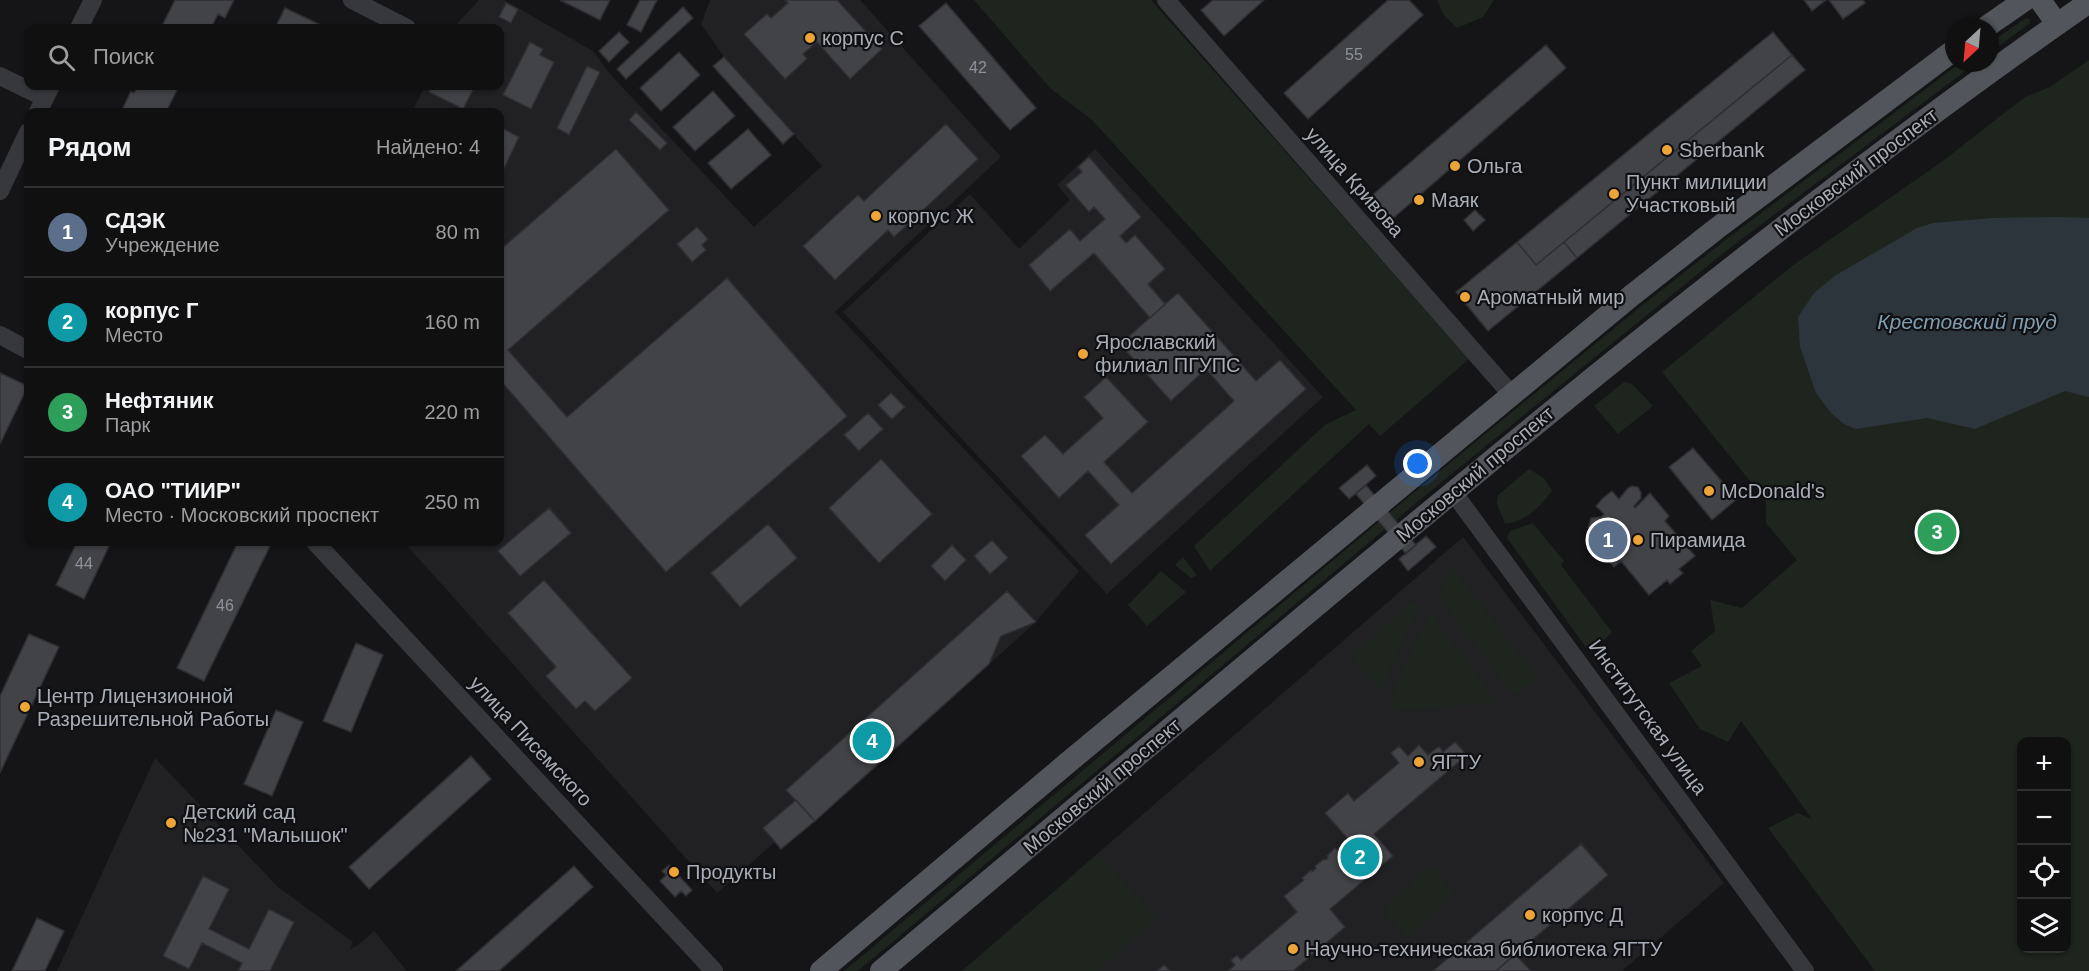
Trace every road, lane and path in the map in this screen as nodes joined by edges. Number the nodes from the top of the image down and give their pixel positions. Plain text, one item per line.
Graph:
1 (93, 0) edge
2 (352, 0) edge
3 (1166, 0) edge
4 (2025, 0) edge
5 (2040, 0) edge
6 (2089, 2) edge
7 (1999, 18) edge
8 (81, 24) edge
9 (399, 24) edge
10 (2057, 24) junction
11 (1945, 57) edge
12 (0, 76) edge
13 (24, 88) edge
14 (27, 90) edge
15 (45, 99) edge
16 (24, 140) edge
17 (0, 191) edge
18 (0, 335) edge
19 (24, 348) edge
20 (1511, 394) junction
21 (1453, 492) junction
22 (319, 546) edge
23 (714, 971) edge
24 (821, 971) edge
25 (881, 971) edge
26 (1805, 971) edge

1 - 8 street
2 - 9 street
3 - 20 street, улица Кривова
4 - 7 main road
5 - 10 main road
6 - 10 main road, Московский проспект
10 - 21 main road, Московский проспект
11 - 20 main road, Московский проспект
12 - 13 street
14 - 15 street
16 - 17 street
18 - 19 street
20 - 24 main road, Московский проспект
21 - 25 main road, Московский проспект
21 - 26 street, Институтская улица
22 - 23 street, улица Писемского

